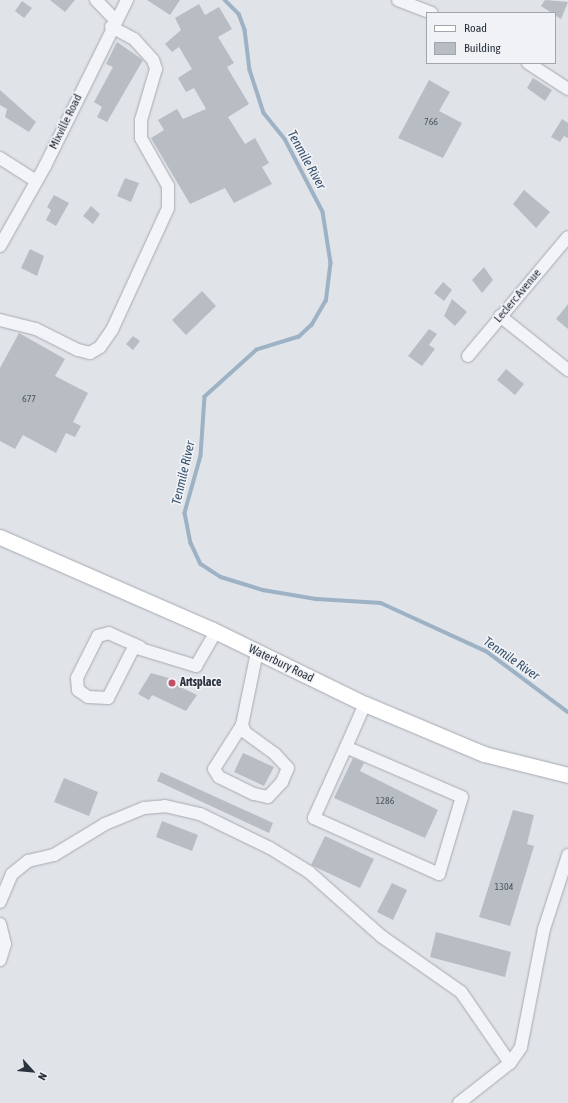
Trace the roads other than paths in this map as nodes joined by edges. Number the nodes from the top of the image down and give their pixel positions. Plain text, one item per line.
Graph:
1 (96, 0) edge
2 (127, 0) edge
3 (398, 0) edge
4 (429, 12) edge
5 (113, 23) junction
6 (530, 64) edge
7 (568, 89) edge
8 (0, 158) edge
9 (36, 181) junction
10 (568, 237) edge
11 (0, 246) edge
12 (500, 316) junction
13 (0, 320) edge
14 (468, 356) dead end
15 (568, 370) edge
16 (0, 538) edge
17 (216, 632) junction
18 (140, 647) junction
19 (258, 652) junction
20 (365, 704) junction
21 (242, 725) junction
22 (346, 747) junction
23 (568, 774) edge
24 (568, 856) edge
25 (0, 902) edge
26 (0, 924) edge
27 (0, 960) edge
28 (510, 1063) junction
29 (459, 1103) edge

1 - 5 street
2 - 5 street, Mixville Road
3 - 4 street
5 - 9 street, Mixville Road
5 - 13 street
6 - 7 street
8 - 9 street
9 - 11 street, Mixville Road
10 - 12 street, Leclerc Avenue
12 - 14 street, Leclerc Avenue
12 - 15 street
16 - 17 main road, Waterbury Road
17 - 18 street
17 - 19 main road, Waterbury Road
18 - 18 street
19 - 20 main road, Waterbury Road
19 - 21 street
20 - 22 street
20 - 23 main road, Waterbury Road
21 - 21 street
22 - 22 street
24 - 28 street
25 - 28 street
26 - 27 street
28 - 29 street

